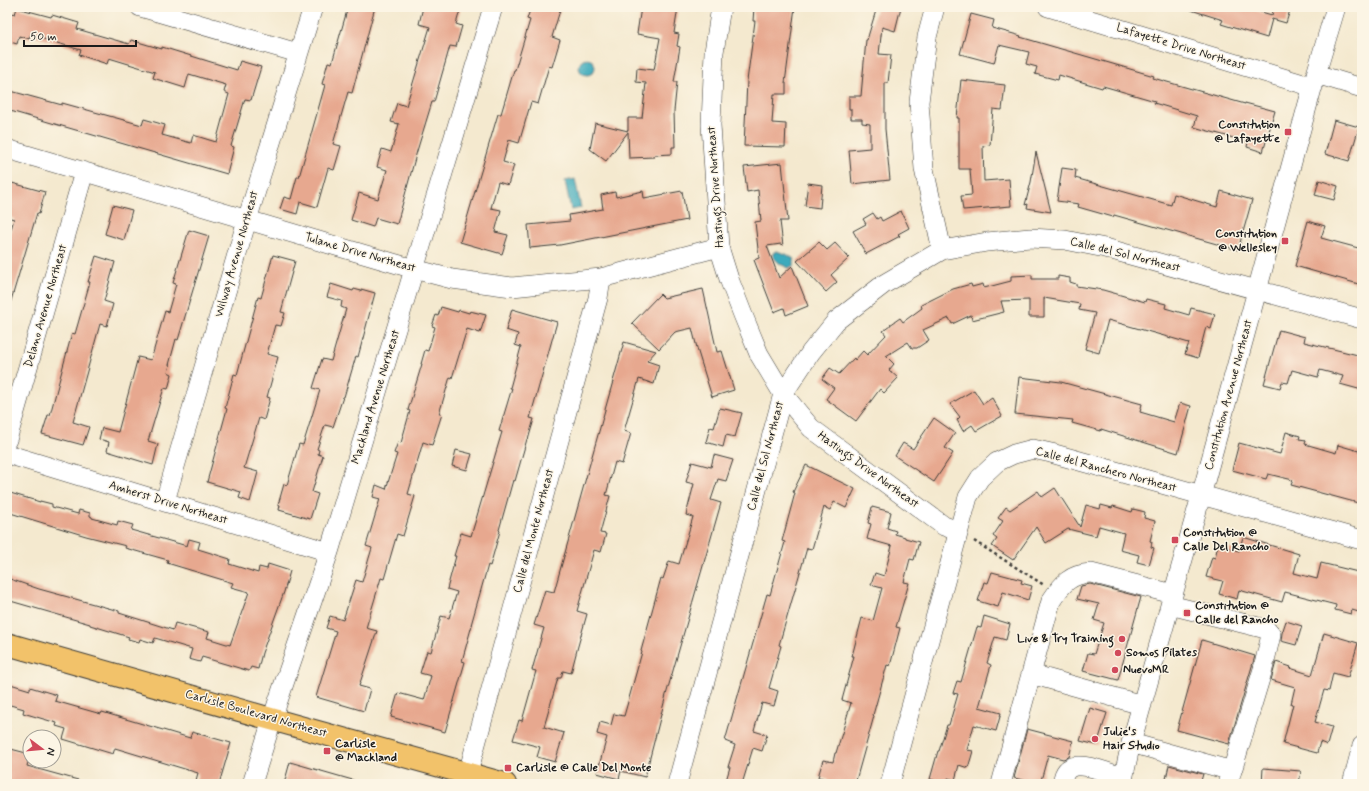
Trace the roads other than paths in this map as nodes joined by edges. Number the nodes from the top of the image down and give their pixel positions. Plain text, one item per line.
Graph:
1 (140, 7) edge
2 (313, 7) edge
3 (493, 7) edge
4 (721, 7) edge
5 (935, 7) edge
6 (1048, 7) edge
7 (1336, 7) edge
8 (298, 53) junction
9 (1315, 81) junction
10 (1362, 88) edge
11 (7, 149) edge
12 (84, 172) junction
13 (247, 220) junction
14 (719, 247) junction
15 (942, 250) junction
16 (414, 269) junction
17 (601, 278) junction
18 (1257, 290) junction
19 (1362, 319) edge
20 (783, 394) junction
21 (7, 440) edge
22 (7, 454) edge
23 (1201, 496) junction
24 (165, 501) junction
25 (964, 534) junction
26 (1362, 540) edge
27 (329, 552) junction
28 (1172, 600) junction
29 (7, 644) edge
30 (1031, 674) junction
31 (1142, 705) junction
32 (272, 719) junction
33 (1131, 743) junction
34 (1362, 746) edge
35 (1229, 777) edge
36 (466, 779) edge
37 (1122, 782) edge
38 (252, 784) edge
39 (505, 784) edge
40 (677, 784) edge
41 (890, 784) edge
42 (1001, 784) edge
43 (1062, 784) edge
44 (1352, 784) edge

1 - 8 street
2 - 8 street, Wilway Avenue Northeast
3 - 16 street, Mackland Avenue Northeast
4 - 14 street, Hastings Drive Northeast
5 - 15 street
6 - 9 street, Lafayette Drive Northeast
7 - 9 street, Constitution Avenue Northeast
8 - 13 street, Wilway Avenue Northeast
9 - 10 street, Lafayette Drive Northeast
9 - 18 street, Constitution Avenue Northeast
11 - 12 street, Tulane Drive Northeast
12 - 13 street, Tulane Drive Northeast
12 - 21 street, Delano Avenue Northeast
13 - 16 street, Tulane Drive Northeast
13 - 24 street, Wilway Avenue Northeast
14 - 17 street, Tulane Drive Northeast
14 - 20 street, Hastings Drive Northeast
15 - 18 street, Calle del Sol Northeast
15 - 20 street, Calle del Sol Northeast
16 - 17 street, Tulane Drive Northeast
16 - 27 street, Mackland Avenue Northeast
17 - 36 street, Calle del Monte Northeast
18 - 19 street, Calle del Sol Northeast
18 - 23 street, Constitution Avenue Northeast
20 - 25 street, Hastings Drive Northeast
20 - 40 street, Calle del Sol Northeast
22 - 24 street, Amherst Drive Northeast
23 - 25 street, Calle del Ranchero Northeast
23 - 26 street, Calle del Ranchero Northeast
23 - 28 street, Constitution Avenue Northeast
24 - 27 street, Amherst Drive Northeast
25 - 41 street, Calle del Ranchero Northeast
27 - 32 street, Mackland Avenue Northeast
28 - 30 street
28 - 31 street, Constitution Avenue Northeast
28 - 35 street
29 - 32 main road, Carlisle Boulevard Northeast
30 - 31 street
30 - 42 street
31 - 33 street, Constitution Avenue Northeast
32 - 36 main road, Carlisle Boulevard Northeast
32 - 38 street, Mackland Avenue Northeast
33 - 35 street
33 - 37 street, Constitution Avenue Northeast
34 - 44 street
36 - 39 main road, Carlisle Boulevard Northeast
37 - 43 street

